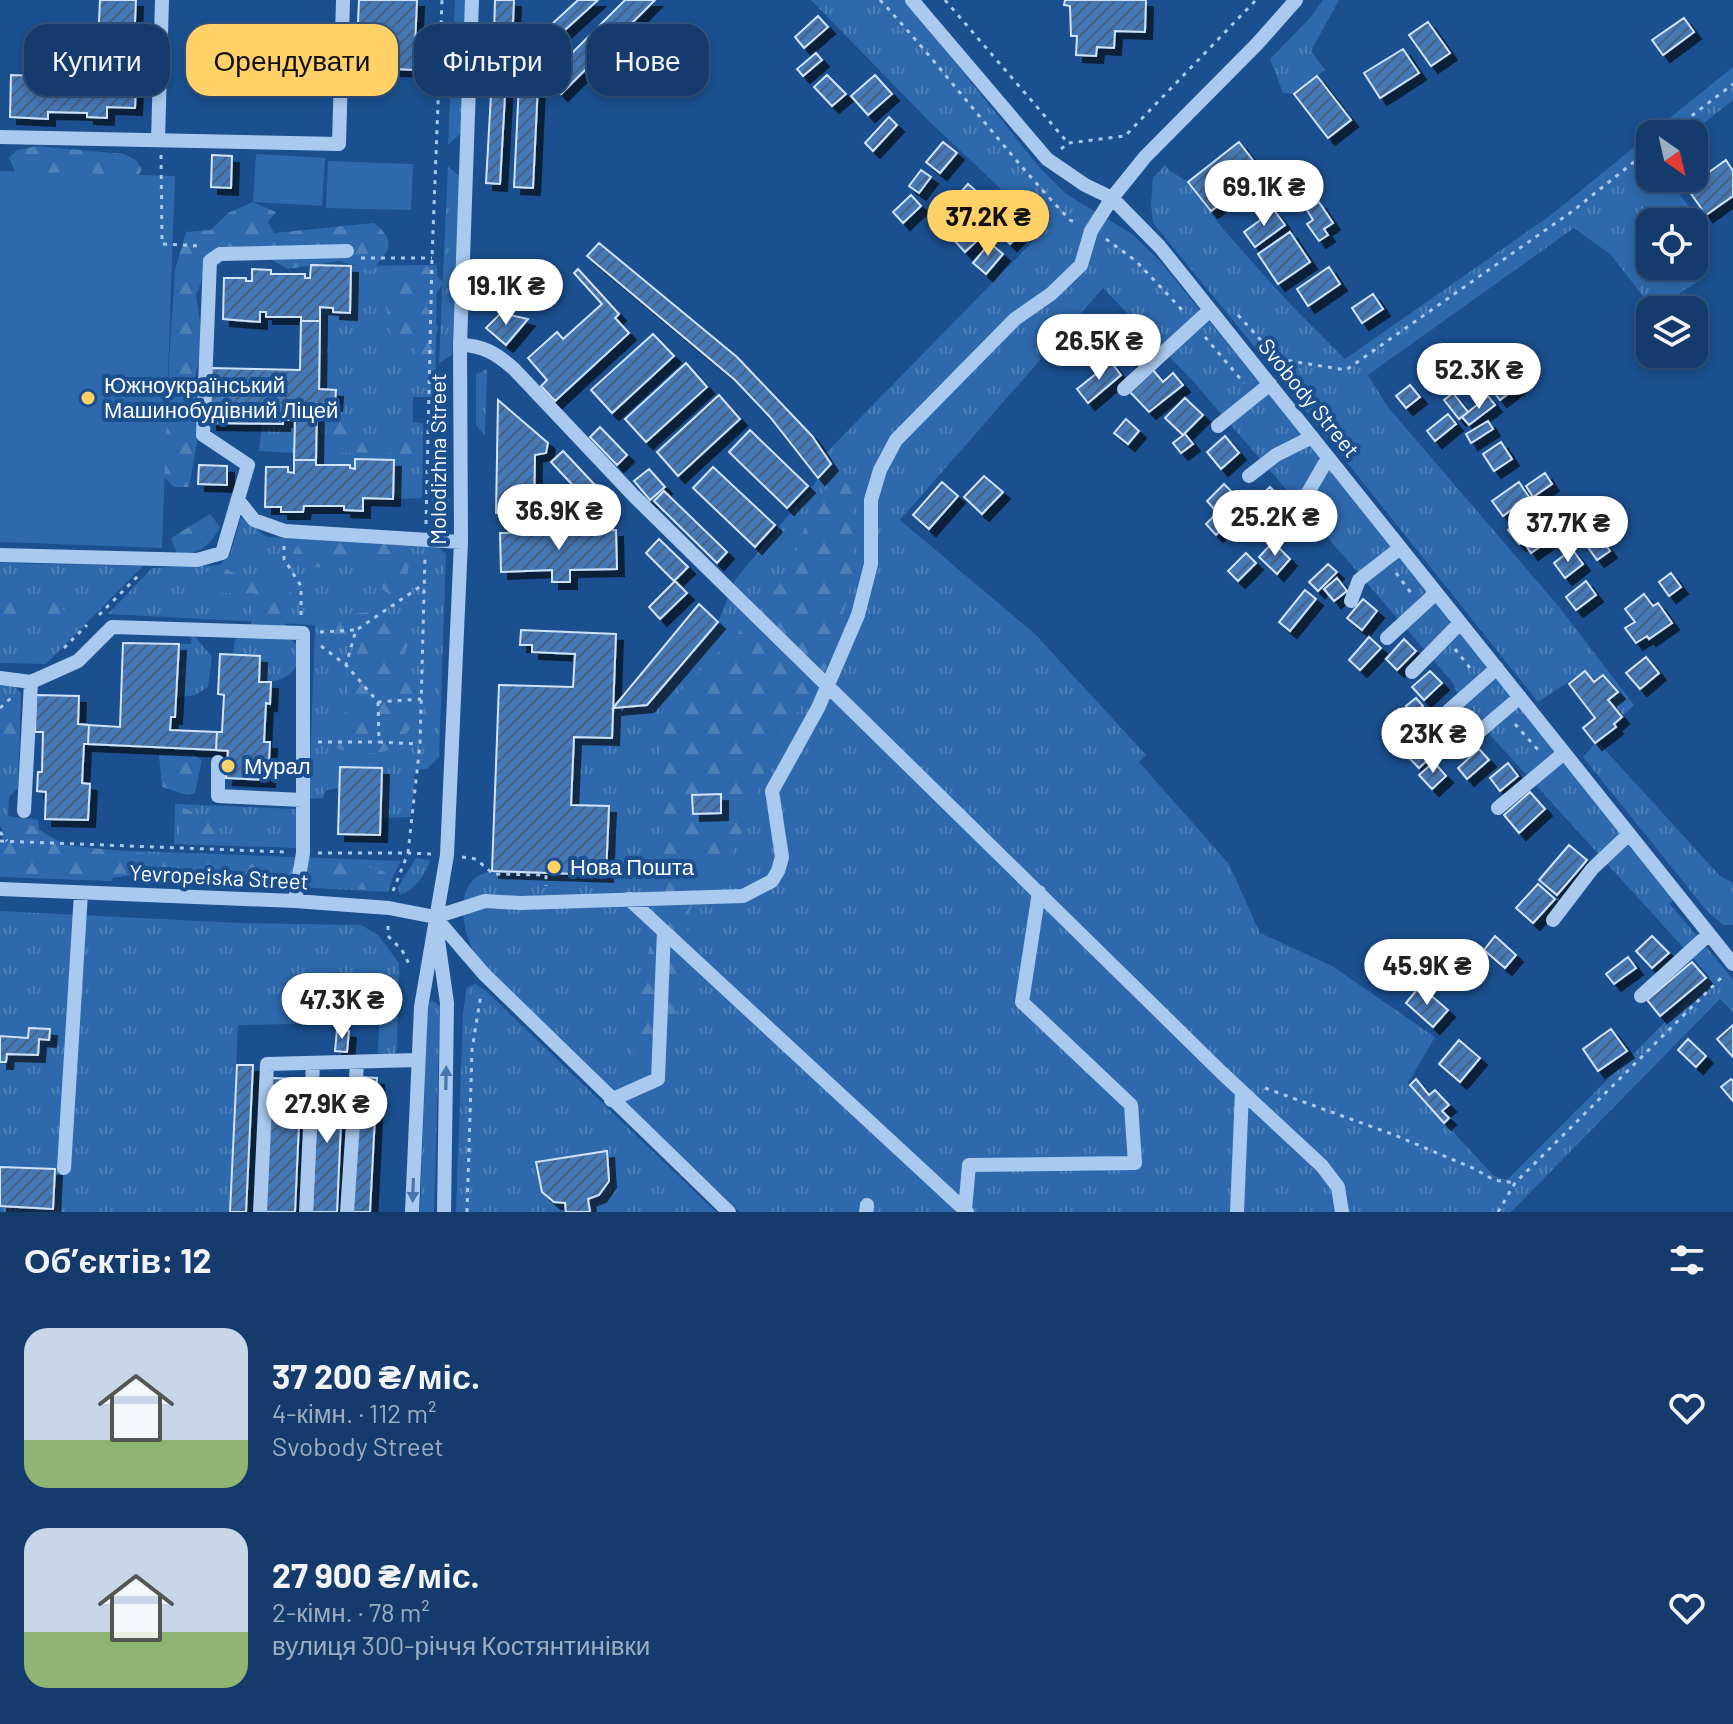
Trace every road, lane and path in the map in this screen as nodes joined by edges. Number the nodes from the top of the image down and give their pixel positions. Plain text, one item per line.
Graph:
1 (162, 0) edge
2 (343, 0) edge
3 (442, 0) edge
4 (472, 0) edge
5 (912, 0) edge
6 (945, 0) edge
7 (1256, 0) edge
8 (1296, 0) edge
9 (1733, 84) edge
10 (1686, 120) edge
11 (0, 137) edge
12 (158, 140) junction
13 (1068, 143) junction
14 (1047, 159) junction
15 (1636, 160) edge
16 (1028, 176) dead end
17 (1112, 198) junction
18 (161, 216) dead end
19 (161, 239) dead end
20 (347, 251) dead end
21 (1210, 310) junction
22 (1233, 310) dead end
23 (460, 345) junction
24 (1270, 384) junction
25 (1124, 389) dead end
26 (1218, 426) dead end
27 (1312, 437) junction
28 (1328, 458) junction
29 (1249, 476) dead end
30 (238, 500) junction
31 (1280, 526) dead end
32 (285, 531) junction
33 (426, 540) junction
34 (461, 542) junction
35 (1400, 548) junction
36 (0, 555) edge
37 (155, 561) junction
38 (424, 584) junction
39 (1436, 593) junction
40 (1351, 601) dead end
41 (98, 615) dead end
42 (1460, 623) junction
43 (86, 626) dead end
44 (356, 630) junction
45 (303, 633) junction
46 (1387, 638) dead end
47 (64, 648) dead end
48 (346, 665) junction
49 (1497, 668) junction
50 (1412, 672) dead end
51 (0, 678) edge
52 (31, 682) junction
53 (828, 686) junction
54 (1520, 697) junction
55 (421, 699) junction
56 (378, 702) junction
57 (0, 708) edge
58 (1446, 713) dead end
59 (303, 742) junction
60 (379, 742) junction
61 (420, 744) junction
62 (1459, 749) dead end
63 (1564, 753) junction
64 (218, 762) dead end
65 (303, 800) junction
66 (1498, 808) dead end
67 (24, 811) dead end
68 (0, 832) edge
69 (1629, 834) junction
70 (0, 841) edge
71 (7, 841) junction
72 (303, 853) junction
73 (408, 853) junction
74 (447, 855) junction
75 (0, 889) edge
76 (1039, 892) junction
77 (81, 893) junction
78 (629, 899) junction
79 (295, 901) junction
80 (545, 902) junction
81 (389, 908) junction
82 (435, 917) junction
83 (1553, 920) dead end
84 (664, 931) junction
85 (1709, 934) junction
86 (410, 964) dead end
87 (1731, 967) edge
88 (484, 974) junction
89 (1641, 996) dead end
90 (418, 1060) junction
91 (313, 1063) junction
92 (357, 1063) junction
93 (1264, 1088) dead end
94 (1242, 1092) junction
95 (611, 1100) junction
96 (64, 1168) dead end
97 (1515, 1183) junction
98 (966, 1211) edge
99 (260, 1212) edge
100 (306, 1212) edge
101 (347, 1212) edge
102 (412, 1212) edge
103 (444, 1212) edge
104 (467, 1212) edge
105 (729, 1212) edge
106 (1237, 1212) edge
107 (1342, 1212) edge
108 (1498, 1212) edge

1 - 12 street
2 - 12 street
3 - 33 path
4 - 23 street, Molodizhna Street
5 - 14 street, Svobody Street
6 - 13 path
7 - 13 path
8 - 17 street
9 - 10 path
11 - 12 street
13 - 14 path
14 - 16 path
14 - 17 street, Svobody Street
15 - 22 path
17 - 21 street, Svobody Street
17 - 53 street
18 - 19 path
20 - 30 street
21 - 24 street, Svobody Street
21 - 25 street
23 - 34 street, Molodizhna Street
23 - 53 street
24 - 26 street
24 - 27 street, Svobody Street
27 - 28 street, Svobody Street
27 - 29 street
28 - 31 street
28 - 35 street, Svobody Street
30 - 32 street
30 - 37 street
32 - 33 street
32 - 45 path
33 - 34 street
33 - 38 path
34 - 74 street, Molodizhna Street
35 - 39 street, Svobody Street
35 - 40 street
36 - 37 street
37 - 41 path
38 - 44 path
38 - 55 path
39 - 42 street, Svobody Street
39 - 46 street
42 - 49 street, Svobody Street
42 - 50 street
43 - 47 path
44 - 45 path
44 - 48 path
45 - 48 path
45 - 52 street
45 - 59 street
48 - 56 path
49 - 54 street, Svobody Street
49 - 58 street
51 - 52 street
52 - 57 path
52 - 67 street
53 - 76 street
53 - 78 street
54 - 62 street
54 - 63 street, Svobody Street
55 - 56 path
55 - 61 path
56 - 60 path
59 - 60 path
59 - 65 street
60 - 61 path
61 - 73 path
63 - 66 street
63 - 69 street, Svobody Street
64 - 65 street
65 - 72 street
68 - 71 path
69 - 83 street
69 - 85 street, Svobody Street
70 - 71 path
71 - 72 path
72 - 73 path
72 - 79 street
73 - 74 path
73 - 81 path
74 - 80 path
74 - 82 street, Molodizhna Street
75 - 77 street, Yevropeiska Street
76 - 94 street
76 - 98 street
77 - 79 street, Yevropeiska Street
77 - 96 street
78 - 80 street
78 - 84 street
79 - 81 street, Yevropeiska Street
80 - 82 street
81 - 82 street, Yevropeiska Street
81 - 86 path
82 - 88 street
82 - 90 street, Molodizhna Street
103 -> 82 street
84 - 95 street
84 - 98 street
85 - 87 street, Svobody Street
85 - 89 street
87 - 97 path
88 - 95 street
88 - 104 path
90 - 92 street
90 -> 102 street, Molodizhna Street
91 - 92 street
91 - 99 street
91 - 100 street
92 - 101 street
93 - 97 path
94 - 106 street
94 - 107 street
95 - 105 street
97 - 108 path

